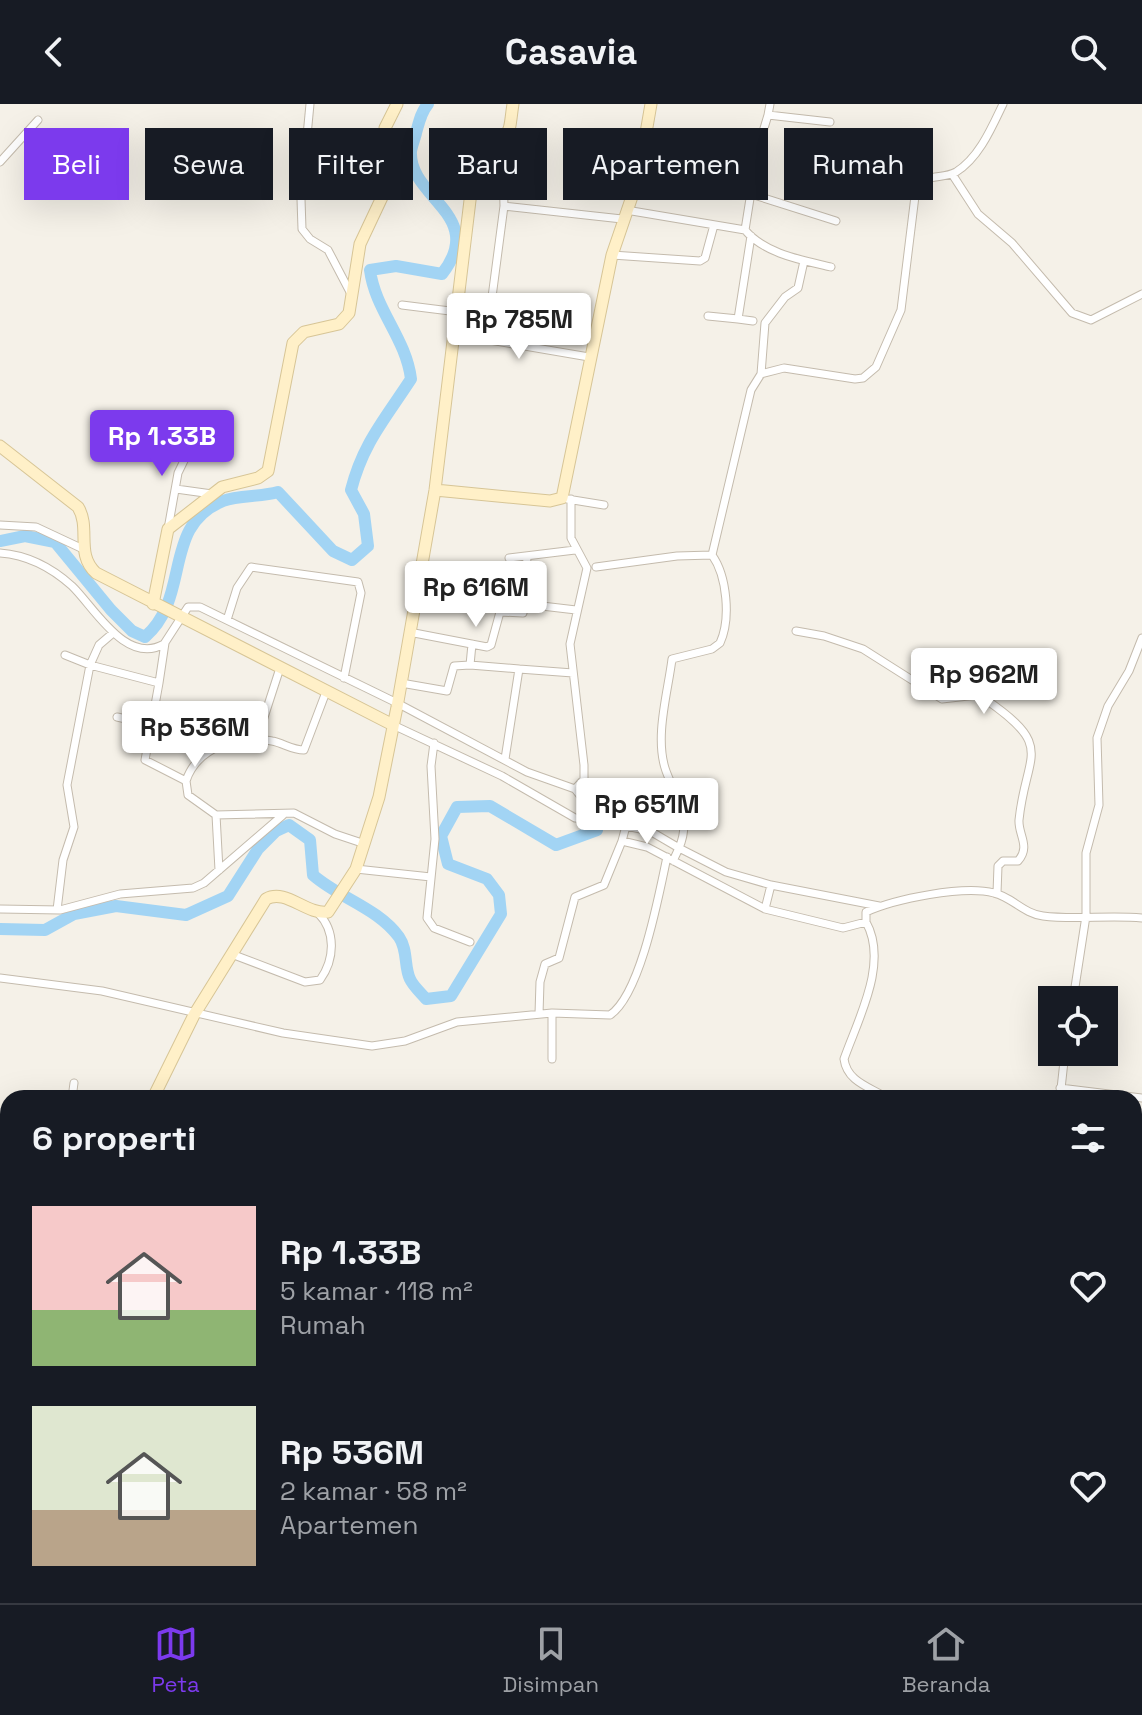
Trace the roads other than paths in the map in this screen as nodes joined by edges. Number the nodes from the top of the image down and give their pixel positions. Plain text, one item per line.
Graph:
1 (310, 104) edge
2 (397, 104) edge
3 (513, 104) edge
4 (651, 104) edge
5 (770, 104) edge
6 (1003, 104) edge
7 (768, 115) junction
8 (38, 120) dead end
9 (830, 122) dead end
10 (508, 128) edge
11 (764, 128) edge
12 (0, 162) edge
13 (952, 174) junction
14 (768, 199) edge
15 (470, 200) edge
16 (504, 200) edge
17 (751, 200) edge
18 (504, 206) junction
19 (624, 215) junction
20 (836, 221) dead end
21 (714, 225) junction
22 (748, 233) junction
23 (612, 255) junction
24 (804, 261) junction
25 (831, 267) dead end
26 (1142, 294) edge
27 (353, 298) junction
28 (402, 305) dead end
29 (458, 308) junction
30 (708, 316) dead end
31 (738, 319) junction
32 (753, 321) dead end
33 (454, 334) junction
34 (589, 357) junction
35 (761, 374) junction
36 (194, 440) dead end
37 (0, 446) edge
38 (176, 489) junction
39 (435, 490) junction
40 (212, 494) junction
41 (566, 498) junction
42 (604, 505) dead end
43 (0, 525) edge
44 (168, 529) junction
45 (83, 549) junction
46 (575, 550) junction
47 (0, 553) edge
48 (712, 555) junction
49 (527, 556) junction
50 (509, 558) dead end
51 (596, 567) dead end
52 (525, 604) junction
53 (576, 610) junction
54 (166, 611) junction
55 (227, 620) junction
56 (796, 631) dead end
57 (409, 632) junction
58 (113, 633) junction
59 (1142, 638) edge
60 (165, 643) junction
61 (472, 644) junction
62 (286, 651) junction
63 (65, 655) dead end
64 (90, 665) junction
65 (470, 665) junction
66 (278, 667) junction
67 (519, 669) junction
68 (1142, 669) edge
69 (1129, 671) junction
70 (573, 673) junction
71 (344, 678) junction
72 (159, 683) junction
73 (401, 683) junction
74 (326, 692) junction
75 (397, 705) junction
76 (117, 717) dead end
77 (394, 724) junction
78 (153, 725) junction
79 (257, 739) junction
80 (434, 743) junction
81 (505, 759) junction
82 (186, 781) junction
83 (575, 789) junction
84 (593, 812) junction
85 (216, 815) junction
86 (283, 815) junction
87 (626, 826) junction
88 (622, 841) junction
89 (365, 844) junction
90 (675, 854) junction
91 (356, 869) junction
92 (219, 870) junction
93 (431, 877) junction
94 (770, 889) junction
95 (997, 893) junction
96 (765, 906) junction
97 (879, 906) junction
98 (0, 909) edge
99 (57, 910) junction
100 (318, 913) junction
101 (1086, 916) junction
102 (1142, 918) edge
103 (863, 923) junction
104 (470, 942) dead end
105 (234, 955) junction
106 (0, 978) edge
107 (1075, 986) edge
108 (539, 1014) junction
109 (194, 1015) junction
110 (552, 1015) junction
111 (552, 1059) dead end
112 (1063, 1066) edge
113 (74, 1083) dead end
114 (1060, 1088) joint
115 (73, 1090) edge
116 (157, 1090) edge
117 (872, 1090) edge
118 (1076, 1090) edge

1 - 27 street
2 - 27 street
3 - 10 street
4 - 19 street
5 - 7 street
6 - 13 street
7 - 9 street
7 - 11 street
8 - 12 street
13 - 26 street
13 - 35 street
14 - 20 street
15 - 29 street
16 - 18 street
17 - 22 street
18 - 19 street
18 - 29 street
19 - 21 street
19 - 23 street
21 - 22 street
21 - 23 street
22 - 24 street
22 - 31 street
23 - 34 street
24 - 25 street
24 - 35 street
27 - 40 street
28 - 29 street
29 - 33 street
30 - 31 street
31 - 32 street
33 - 34 street
33 - 39 street
34 - 41 street
35 - 48 street
36 - 38 street
37 - 45 street
38 - 40 street
38 - 44 street
39 - 41 street
39 - 57 street
40 - 44 street
41 - 42 street
41 - 46 street
43 - 45 street
44 - 54 street
45 - 54 street
46 - 49 street
46 - 53 street
47 - 58 street
48 - 51 street
48 - 90 street
49 - 50 street
49 - 52 street
52 - 53 street
52 - 61 street
53 - 70 street
54 - 55 street
54 - 60 street
54 - 66 street
55 - 62 street
55 - 71 street
56 - 95 street
57 - 61 street
57 - 73 street
58 - 60 street
58 - 64 street
59 - 69 street
60 - 72 street
61 - 65 street
62 - 66 street
62 - 71 street
63 - 64 street
64 - 72 street
64 - 99 street
65 - 67 street
65 - 73 street
66 - 74 street
66 - 79 street
67 - 70 street
67 - 81 street
68 - 69 street
69 - 101 street
70 - 83 street
71 - 75 street
72 - 78 street
73 - 75 street
74 - 77 street
74 - 79 street
75 - 77 street
75 - 81 street
76 - 78 street
77 - 80 street
77 - 89 street
78 - 82 street
79 - 82 street
80 - 84 street
80 - 93 street
81 - 83 street
82 - 85 street
83 - 84 street
84 - 87 street
85 - 86 street
85 - 92 street
86 - 89 street
86 - 92 street
87 - 88 street
87 - 90 street
88 - 90 street
88 - 108 street
89 - 91 street
90 - 94 street
90 - 96 street
90 - 110 street
91 - 93 street
91 - 100 street
92 - 99 street
93 - 104 street
94 - 96 street
94 - 97 street
95 - 97 street
95 - 101 street
96 - 103 street
97 - 103 street
98 - 99 street
100 - 105 street
100 - 105 street
101 - 102 street
101 - 107 street
103 - 117 street
105 - 109 street
106 - 109 street
108 - 109 street
108 - 110 street
109 - 116 street
110 - 111 street
112 - 114 street
113 - 115 street
114 - 118 street

